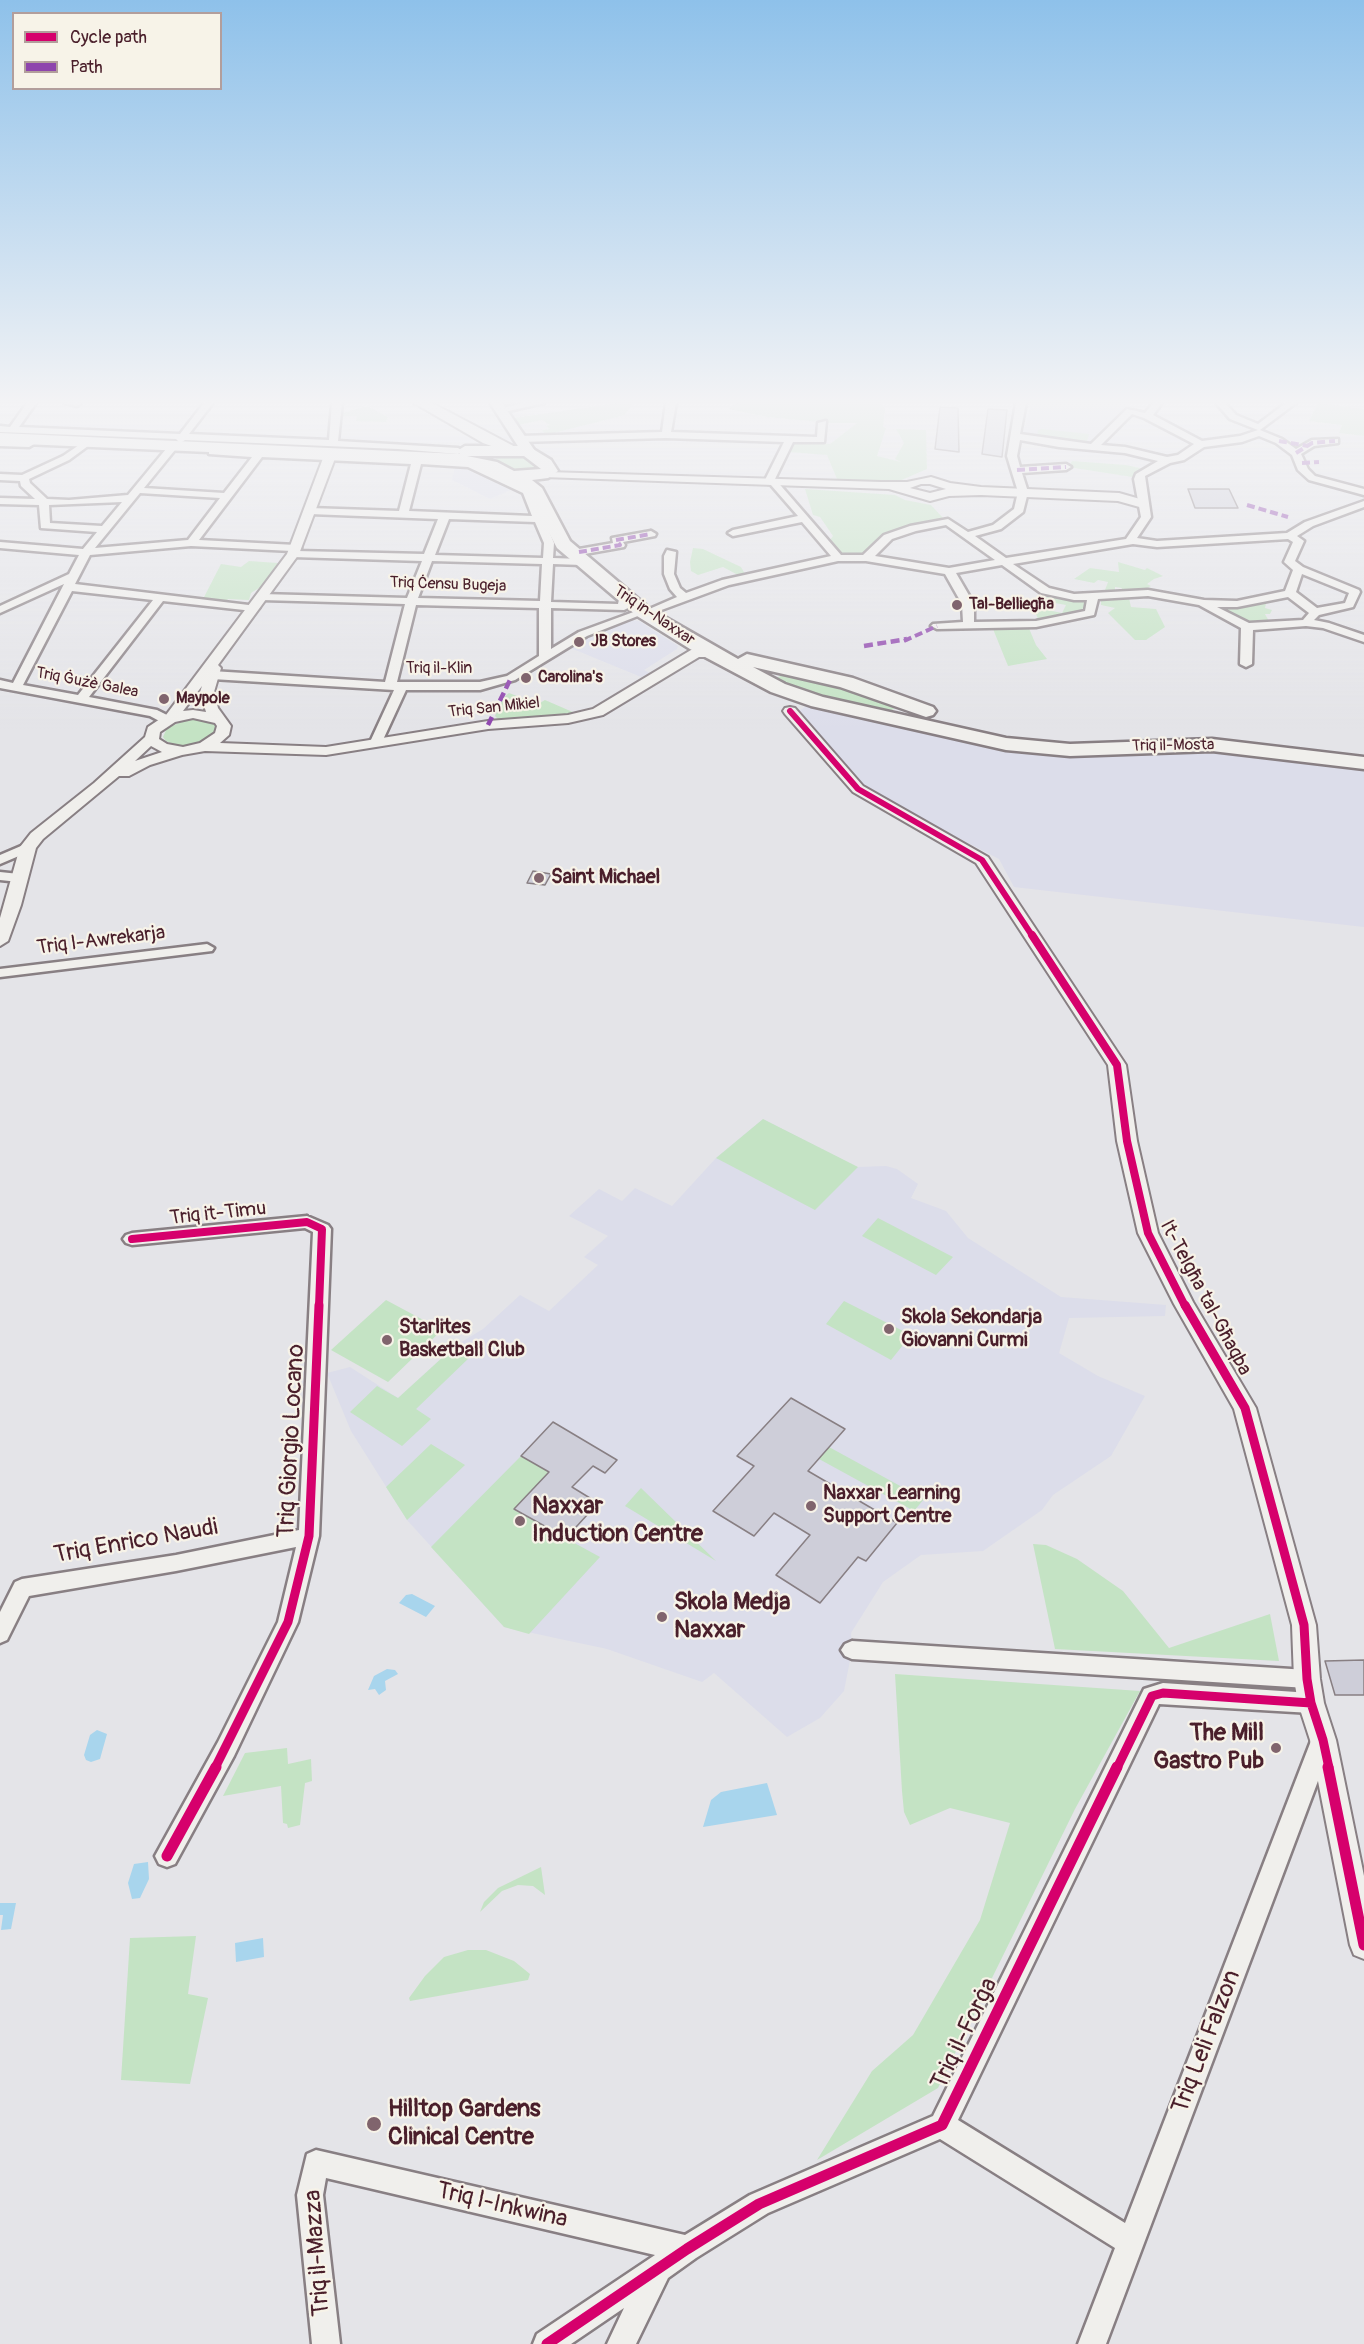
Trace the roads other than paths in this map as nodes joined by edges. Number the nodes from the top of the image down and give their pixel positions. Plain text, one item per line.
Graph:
1 (44, 512) edge
2 (117, 512) edge
3 (216, 512) edge
4 (309, 512) edge
5 (353, 512) edge
6 (535, 512) edge
7 (548, 512) edge
8 (559, 512) edge
9 (800, 512) edge
10 (1016, 512) edge
11 (1145, 512) edge
12 (1341, 512) edge
13 (403, 514) joint
14 (445, 515) junction
15 (805, 518) junction
16 (537, 519) junction
17 (104, 529) junction
18 (733, 532) dead end
19 (651, 534) dead end
20 (967, 535) junction
21 (1290, 536) junction
22 (1129, 542) junction
23 (191, 543) junction
24 (0, 545) edge
25 (295, 551) junction
26 (86, 552) junction
27 (671, 552) dead end
28 (580, 557) junction
29 (430, 558) junction
30 (838, 558) junction
31 (866, 558) junction
32 (1002, 561) junction
33 (549, 562) junction
34 (1299, 570) junction
35 (949, 571) junction
36 (69, 582) junction
37 (1360, 592) edge
38 (1290, 593) junction
39 (1093, 596) junction
40 (161, 597) junction
41 (262, 597) junction
42 (685, 598) junction
43 (412, 600) junction
44 (624, 602) junction
45 (1203, 603) junction
46 (545, 604) junction
47 (253, 608) junction
48 (0, 610) edge
49 (645, 612) junction
50 (1314, 612) junction
51 (1306, 622) junction
52 (969, 625) junction
53 (937, 626) dead end
54 (1247, 626) junction
55 (1364, 639) edge
56 (698, 651) junction
57 (545, 656) junction
58 (1246, 664) dead end
59 (211, 674) junction
60 (777, 680) junction
61 (0, 684) edge
62 (17, 686) junction
63 (396, 686) junction
64 (81, 699) junction
65 (818, 702) junction
66 (790, 711) junction
67 (901, 712) junction
68 (169, 719) junction
69 (223, 726) junction
70 (981, 735) junction
71 (152, 738) junction
72 (376, 742) junction
73 (205, 747) junction
74 (286, 750) junction
75 (183, 751) junction
76 (1364, 756) edge
77 (1364, 763) edge
78 (99, 786) junction
79 (28, 847) junction
80 (0, 860) edge
81 (0, 876) edge
82 (19, 878) junction
83 (0, 941) edge
84 (207, 948) dead end
85 (0, 973) edge
86 (307, 1222) joint
87 (132, 1239) dead end
88 (309, 1536) junction
89 (0, 1634) edge
90 (852, 1650) dead end
91 (1309, 1691) junction
92 (1323, 1740) junction
93 (167, 1856) dead end
94 (1364, 1945) edge
95 (942, 2125) junction
96 (316, 2163) joint
97 (1130, 2242) junction
98 (687, 2249) junction
99 (658, 2268) junction
100 (326, 2344) edge
101 (546, 2344) edge
102 (621, 2344) edge
103 (1092, 2344) edge

1 - 17 street
2 - 17 street
3 - 23 street
4 - 25 street
5 - 13 street
6 - 16 street
7 - 28 highway, Triq in-Naxxar
8 - 28 highway, Triq in-Naxxar
9 - 15 street
10 - 20 street
11 - 22 street
12 - 21 street
13 - 14 street
14 - 16 street
14 - 29 street
15 - 18 street
15 - 30 street
16 - 33 street
17 - 26 street
19 - 28 street
20 - 31 street
20 - 32 street
21 - 22 street, Triq il-Klin
21 - 34 street
22 - 32 street, Triq il-Klin
23 - 25 street
23 - 26 street
24 - 26 street
25 - 29 street
25 - 41 street
26 - 36 street
27 - 42 street
28 - 33 street
28 - 44 highway, Triq in-Naxxar
28 - 49 highway, Triq in-Naxxar
29 - 33 street
29 - 43 street
30 - 31 street, Triq il-Klin
30 - 42 street, Triq il-Klin
31 - 35 street, Triq il-Klin
32 - 35 street, Triq il-Klin
32 - 39 street
33 - 46 street
34 - 37 street
34 - 38 street
35 - 52 street
36 - 40 street
36 - 48 street
36 - 62 street
37 - 50 street
38 - 45 street
38 - 50 street
39 - 45 street
39 - 52 street
40 - 47 street
40 - 64 street
41 - 43 street, Triq Ċensu Bugeja
41 - 47 street
42 - 49 street, Triq il-Klin
43 - 46 street, Triq Ċensu Bugeja
43 - 63 street
44 - 46 street, Triq Ċensu Bugeja
44 - 49 highway, Triq in-Naxxar
45 - 54 street
46 - 57 street
47 - 59 street
49 - 56 highway, Triq in-Naxxar
49 - 57 street, Triq il-Klin
49 - 60 highway, Triq in-Naxxar
50 - 51 street
51 - 54 street
51 - 55 street
52 - 53 street
54 - 58 street
56 - 60 highway, Triq in-Naxxar
56 - 72 street, Triq San Mikiel
57 - 63 street, Triq il-Klin
59 - 63 street, Triq il-Klin
59 - 68 street
59 - 69 street
60 - 65 highway, Triq in-Naxxar
60 - 66 highway
60 - 67 highway, Triq in-Naxxar
61 - 62 street, Triq Ġużè Galea
62 - 64 street, Triq Ġużè Galea
63 - 72 street
64 - 68 street, Triq Ġużè Galea
65 - 66 highway
65 - 67 highway, Triq in-Naxxar
66 - 91 street, It-Telgħa tal-Għaqba
67 - 70 highway, Triq in-Naxxar
68 - 69 street, Triq San Mikiel
68 - 71 street
69 - 73 street
69 - 74 street, Triq San Mikiel
70 - 76 highway, Triq il-Mosta
70 - 77 highway, Triq il-Mosta
71 - 75 street
71 - 78 street
72 - 74 street, Triq San Mikiel
73 - 74 street, Triq San Mikiel
73 - 75 street, Triq San Mikiel
75 - 78 street, Triq San Mikiel
78 - 79 street
79 - 80 street
79 - 82 street
81 - 82 street
82 - 83 street
84 - 85 street, Triq l-Awrekarja
86 - 87 street, Triq it-Timu
86 - 88 street, Triq Giorgio Locano
88 - 89 street, Triq Enrico Naudi
88 - 93 street, Triq Giorgio Locano
90 - 91 street
91 - 92 street, It-Telgħa tal-Għaqba
91 - 95 street, Triq il-Forġa
92 - 94 street, It-Telgħa tal-Għaqba
92 - 97 street, Triq Leli Falzon
95 - 97 street
95 - 98 street
96 - 98 street, Triq l-Inkwina
96 - 100 street, Triq il-Mazza
97 - 103 street, Triq Leli Falzon
98 - 99 street
99 - 101 street
99 - 102 street

